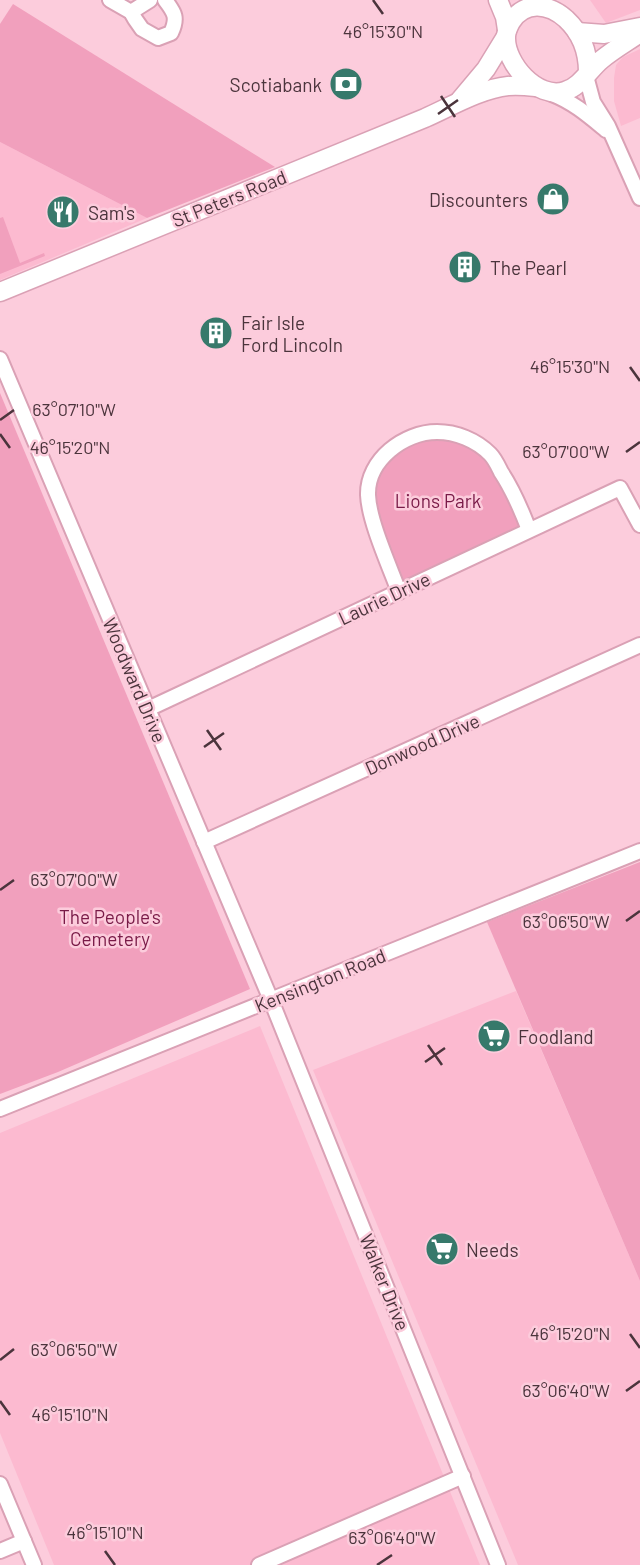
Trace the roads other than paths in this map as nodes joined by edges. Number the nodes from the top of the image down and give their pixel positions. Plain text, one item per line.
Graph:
1 (110, 0) edge
2 (150, 0) edge
3 (165, 0) edge
4 (498, 0) edge
5 (531, 3) edge
6 (561, 9) edge
7 (131, 12) junction
8 (640, 27) edge
9 (577, 32) junction
10 (640, 33) edge
11 (506, 34) junction
12 (587, 74) junction
13 (544, 90) junction
14 (458, 102) junction
15 (612, 136) junction
16 (640, 198) edge
17 (0, 292) edge
18 (0, 359) edge
19 (640, 525) edge
20 (529, 530) junction
21 (399, 592) junction
22 (640, 645) edge
23 (148, 709) junction
24 (204, 842) junction
25 (640, 851) edge
26 (271, 1000) junction
27 (0, 1110) edge
28 (463, 1476) junction
29 (0, 1484) edge
30 (24, 1541) junction
31 (0, 1551) edge
32 (34, 1565) edge
33 (259, 1565) edge
34 (499, 1565) edge

1 - 7 street
2 - 7 street
3 - 7 street
4 - 11 main road
5 - 6 main road
5 - 11 main road
6 - 9 main road
8 - 9 main road
9 - 12 main road
10 - 12 main road
11 - 13 main road
11 - 14 main road, St Peters Road
12 - 13 main road
12 - 15 street
13 - 14 main road, St Peters Road
13 - 15 street
14 - 17 main road, St Peters Road
15 - 16 street
18 - 23 street, Woodward Drive
19 - 20 street, Laurie Drive
20 - 21 street, Laurie Drive
20 - 21 street
21 - 23 street, Laurie Drive
22 - 24 street, Donwood Drive
23 - 24 street, Woodward Drive
24 - 26 street, Woodward Drive
25 - 26 street, Kensington Road
26 - 27 street, Kensington Road
26 - 28 street, Walker Drive
28 - 33 street
28 - 34 street, Walker Drive
29 - 30 street
30 - 31 street
30 - 32 street

